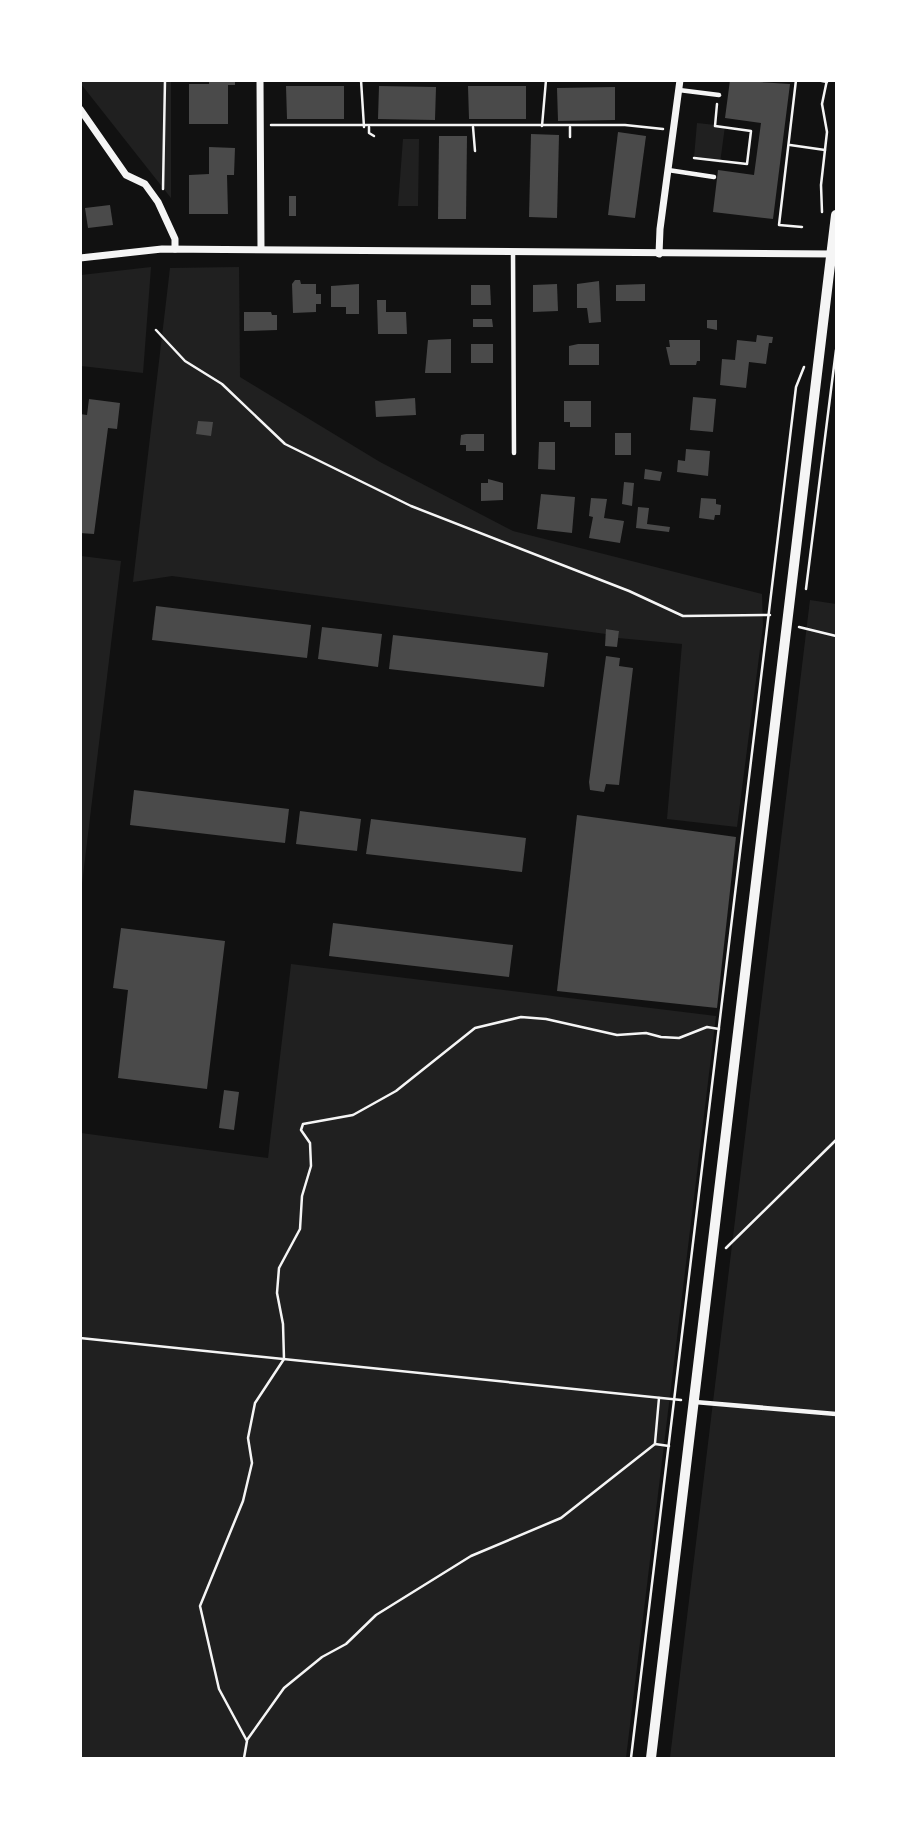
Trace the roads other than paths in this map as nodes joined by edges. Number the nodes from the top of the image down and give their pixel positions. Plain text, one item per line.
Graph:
1 (260, 80) edge
2 (680, 80) edge
3 (678, 90) junction
4 (719, 95) road end
5 (80, 109) edge
6 (668, 170) junction
7 (714, 177) dead end
8 (836, 215) edge
9 (175, 249) junction
10 (261, 249) junction
11 (513, 251) junction
12 (659, 254) junction
13 (834, 254) edge
14 (80, 258) edge
15 (514, 453) dead end
16 (695, 1402) junction
17 (836, 1414) edge
18 (650, 1759) edge

1 - 10 street
2 - 3 street
3 - 4 lane
3 - 6 street
5 - 9 street
6 - 7 lane
6 - 12 street
8 - 13 main road
9 - 10 street
9 - 14 street
10 - 11 street
11 - 12 street
11 - 15 lane
12 - 13 street
13 - 16 main road
16 - 17 lane
16 - 18 main road

